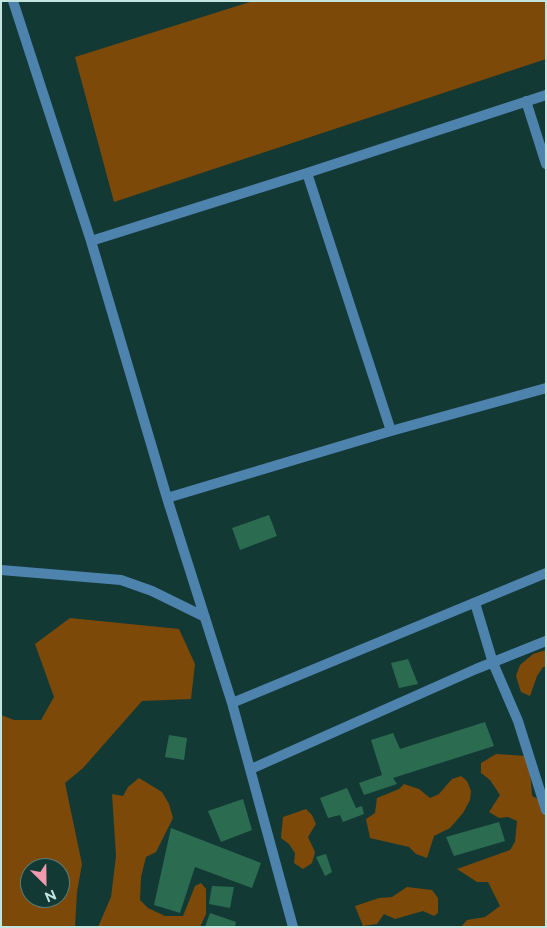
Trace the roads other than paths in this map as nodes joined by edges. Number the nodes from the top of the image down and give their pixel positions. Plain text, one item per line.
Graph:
1 (13, 1) edge
2 (546, 95) edge
3 (526, 101) junction
4 (546, 164) edge
5 (308, 173) junction
6 (91, 241) junction
7 (546, 388) edge
8 (391, 431) junction
9 (167, 498) junction
10 (1, 570) edge
11 (546, 573) edge
12 (475, 603) junction
13 (205, 617) junction
14 (546, 641) edge
15 (493, 663) junction
16 (232, 703) junction
17 (251, 769) junction
18 (546, 810) edge
19 (293, 927) edge

1 - 6 street
2 - 3 street
3 - 4 street
3 - 5 street
5 - 6 street
5 - 8 street
6 - 9 street
7 - 8 street
8 - 9 street
9 - 13 street
10 - 13 street
11 - 12 street
12 - 15 street
12 - 16 street
13 - 16 street
14 - 15 street
15 - 17 street
15 - 18 street
16 - 17 street
17 - 19 street

